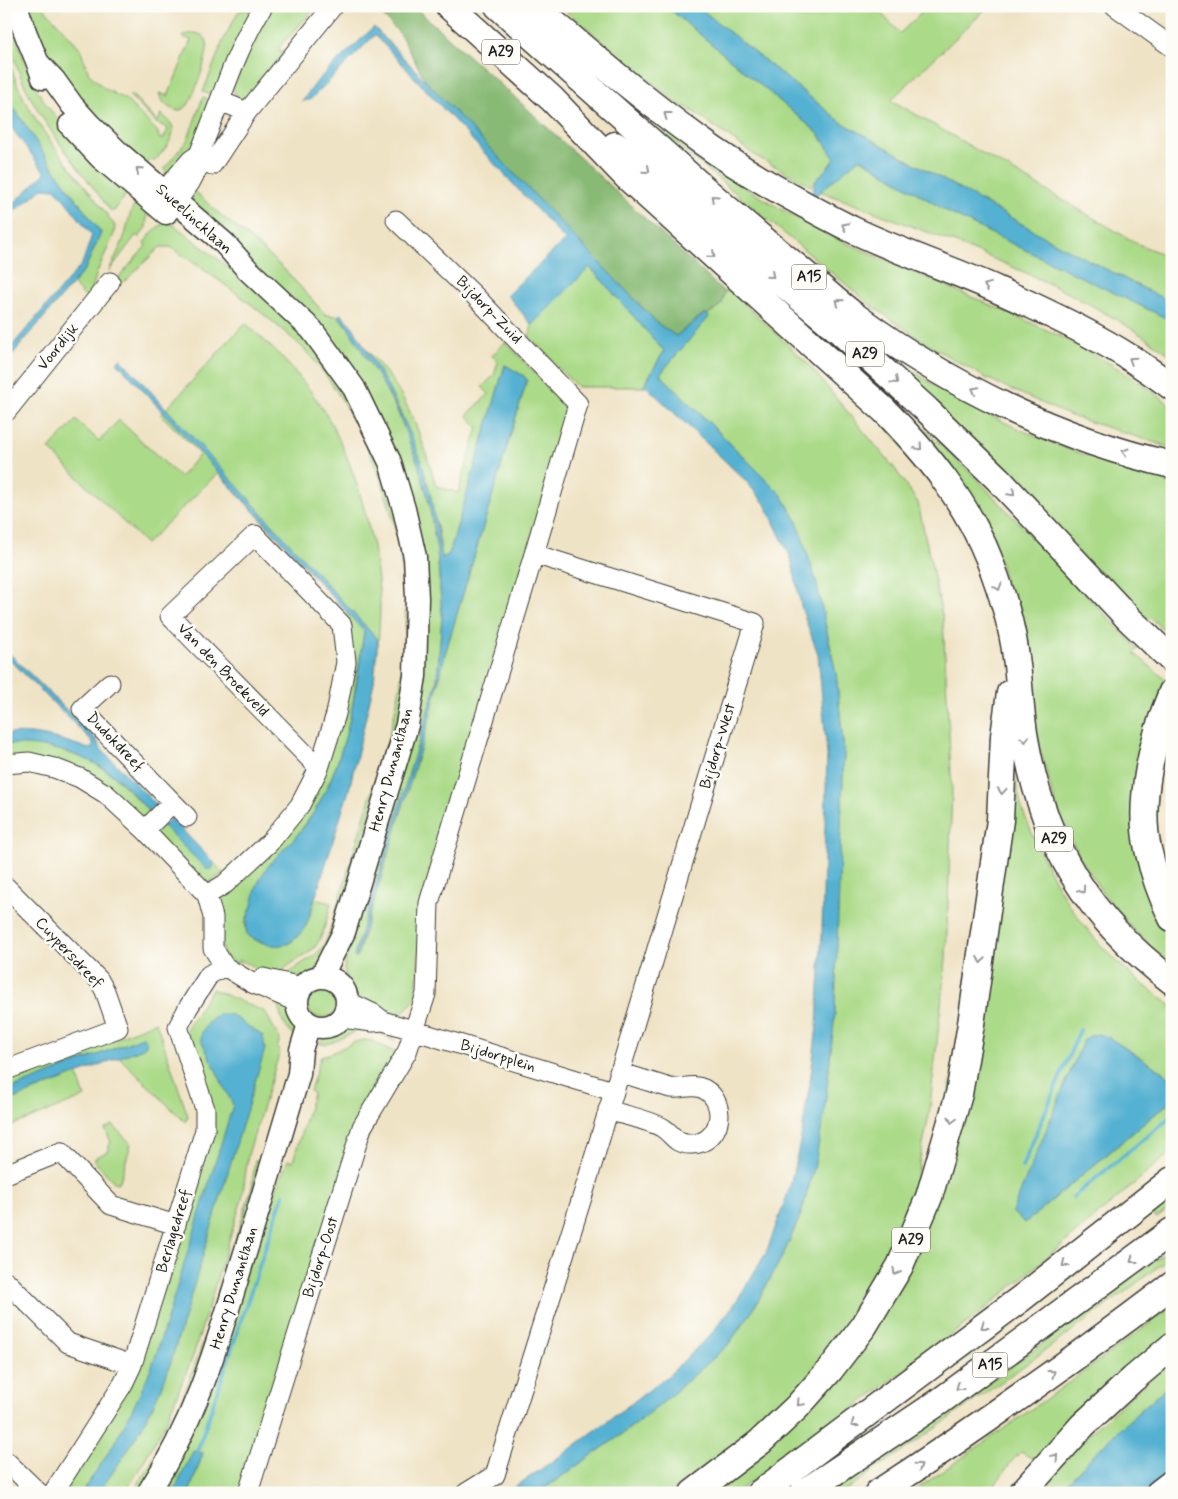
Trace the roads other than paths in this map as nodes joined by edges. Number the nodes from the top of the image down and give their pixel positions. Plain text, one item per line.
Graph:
1 (17, 6) edge
2 (263, 6) edge
3 (333, 6) edge
4 (449, 6) edge
5 (498, 6) edge
6 (534, 6) edge
7 (1115, 6) edge
8 (1172, 47) edge
9 (552, 98) junction
10 (220, 101) junction
11 (247, 112) junction
12 (206, 159) junction
13 (167, 201) junction
14 (396, 220) dead end
15 (247, 269) joint
16 (110, 282) dead end
17 (1172, 388) edge
18 (6, 412) edge
19 (1172, 465) edge
20 (534, 554) junction
21 (1016, 656) junction
22 (1172, 660) edge
23 (110, 683) dead end
24 (1172, 692) edge
25 (1172, 740) edge
26 (6, 764) edge
27 (319, 768) junction
28 (172, 802) junction
29 (187, 817) dead end
30 (145, 830) junction
31 (1172, 884) edge
32 (6, 887) edge
33 (207, 894) junction
34 (1172, 918) edge
35 (231, 970) junction
36 (1172, 982) edge
37 (325, 995) junction
38 (315, 1026) junction
39 (414, 1031) junction
40 (6, 1070) edge
41 (619, 1072) junction
42 (614, 1091) junction
43 (608, 1110) junction
44 (6, 1174) edge
45 (1172, 1180) edge
46 (176, 1225) junction
47 (1172, 1231) edge
48 (6, 1281) edge
49 (1172, 1285) edge
50 (1172, 1346) edge
51 (132, 1366) junction
52 (6, 1461) edge
53 (1172, 1483) edge
54 (39, 1493) edge
55 (52, 1493) edge
56 (148, 1493) edge
57 (248, 1493) edge
58 (466, 1493) edge
59 (693, 1493) edge
60 (760, 1493) edge
61 (804, 1493) edge
62 (878, 1493) edge
63 (1022, 1493) edge
64 (1159, 1493) edge

1 - 13 main road, Sweelincklaan
2 - 10 street
3 - 11 street
4 - 9 highway, A29
19 -> 5 highway, A15
17 -> 6 highway
7 - 8 street
9 -> 21 highway, A29
9 -> 22 highway, A29
10 - 11 street
10 - 12 street
11 - 12 street
12 - 13 street
13 - 15 main road, Sweelincklaan
14 - 20 street, Bijdorp-Zuid
15 - 37 main road, Henry Dunantlaan
16 - 18 street, Voordijk
20 - 39 street
20 - 41 street, Bijdorp-West
21 -> 36 highway, A29
21 -> 59 highway, A29
23 - 28 street, Dudokdreef
24 - 34 highway
25 - 31 highway
26 - 30 street
27 - 27 street, Van den Broekveld
27 - 33 street, Van den Broekveld
28 - 29 street, Dudokdreef
28 - 30 street
30 - 33 street
32 - 40 street, Cuypersdreef
33 - 35 street
35 - 37 street
35 - 46 street, Berlagedreef
37 - 38 main road
37 - 38 main road
37 - 39 street, Bijdorpplein
38 - 56 main road, Henry Dunantlaan
39 - 42 street, Bijdorpplein
39 - 57 street, Bijdorp-Oost
41 - 42 street, Bijdorp-West
41 - 43 street
42 - 43 street
43 - 58 street
44 - 46 street
45 -> 60 highway, A15
46 - 51 street, Berlagedreef
47 -> 61 highway, A15
48 - 51 street
62 -> 49 highway, A15
63 -> 50 highway
51 - 55 street, Berlagedreef
52 - 54 street
53 - 64 highway

